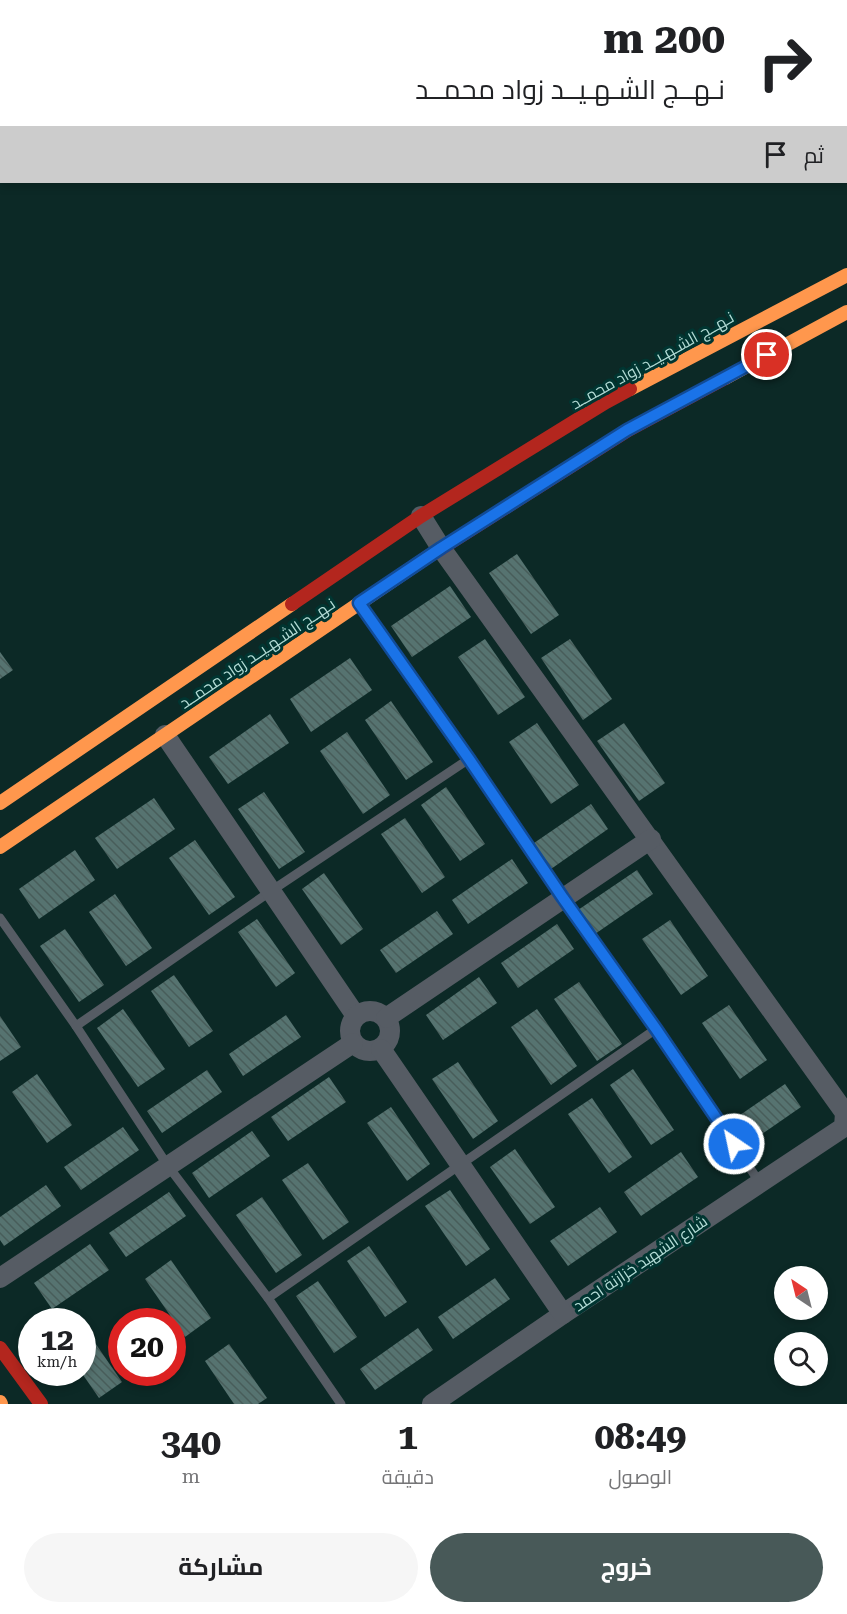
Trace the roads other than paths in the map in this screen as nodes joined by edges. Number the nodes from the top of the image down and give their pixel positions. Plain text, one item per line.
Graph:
1 (847, 275) edge
2 (847, 312) edge
3 (421, 516) junction
4 (441, 548) junction
5 (359, 603) junction
6 (165, 735) junction
7 (469, 759) junction
8 (0, 803) edge
9 (651, 839) junction
10 (0, 847) edge
11 (271, 891) junction
12 (563, 898) junction
13 (0, 918) edge
14 (356, 1017) junction
15 (386, 1018) junction
16 (76, 1026) junction
17 (656, 1029) junction
18 (353, 1043) junction
19 (381, 1049) junction
20 (461, 1164) junction
21 (168, 1166) junction
22 (760, 1183) junction
23 (0, 1278) edge
24 (268, 1298) junction
25 (563, 1314) junction
26 (0, 1348) edge
27 (41, 1404) edge
28 (340, 1404) edge
29 (432, 1404) edge

1 - 3 main road, نـهــج الشـهـيــد زواد محمــد
2 - 4 main road, نـهــج الشـهـيــد زواد محمــد
3 - 4 street
3 - 8 main road, نـهــج الشـهـيــد زواد محمــد
4 - 5 main road, نـهــج الشـهـيــد زواد محمــد
4 - 9 street
5 - 6 main road, نـهــج الشـهـيــد زواد محمــد
5 - 7 lane
6 - 10 main road, نـهــج الشـهـيــد زواد محمــد
6 - 11 street
7 - 11 lane
7 - 12 lane
9 - 12 street
9 - 22 street, شارع الشهيد خزازنة احمد
11 - 14 street
11 - 16 lane
12 - 15 street
12 - 17 lane
13 - 16 lane
14 - 15 street
14 - 18 street
15 - 19 street
16 - 21 lane
17 - 20 lane
17 - 22 lane
18 - 19 street
18 - 21 street
19 - 20 street
20 - 24 lane
20 - 25 street
21 - 23 street
21 - 24 lane
22 - 25 street, شارع الشهيد خزازنة احمد
24 - 28 lane
25 - 29 street, شارع الشهيد خزازنة احمد
26 - 27 main road

